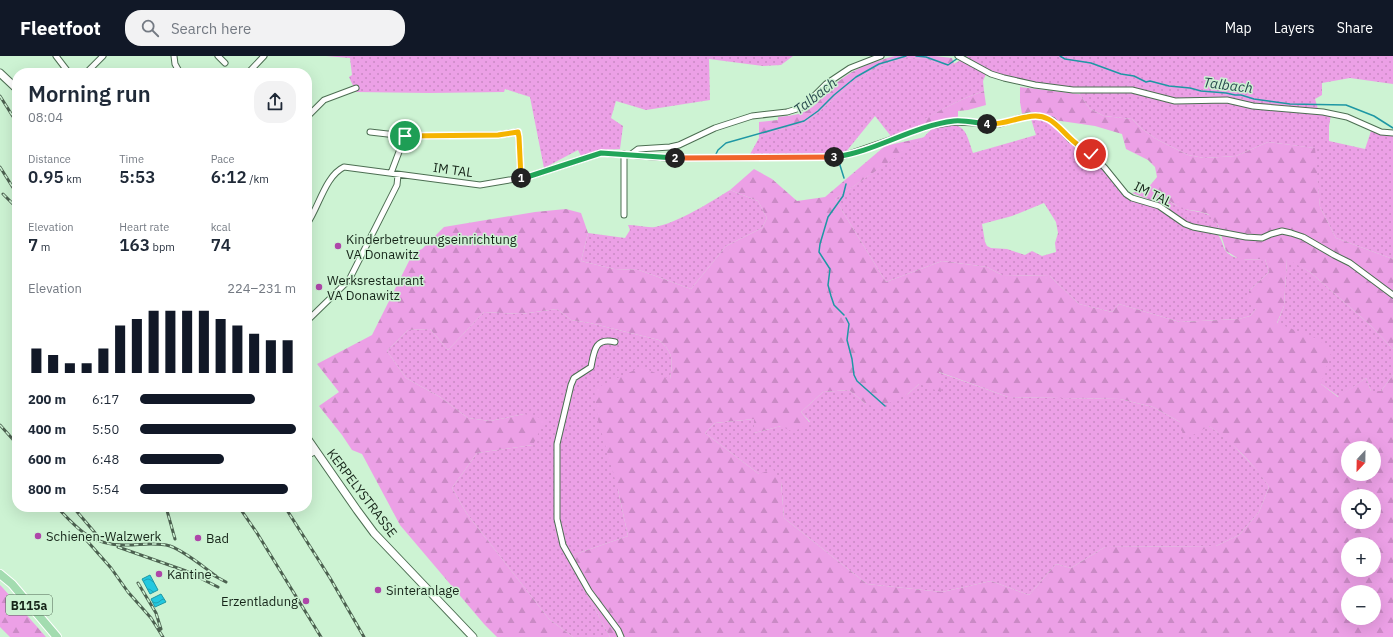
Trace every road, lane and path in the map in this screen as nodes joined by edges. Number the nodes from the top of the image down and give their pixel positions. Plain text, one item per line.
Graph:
1 (56, 56) edge
2 (103, 56) edge
3 (174, 56) edge
4 (218, 56) edge
5 (264, 56) edge
6 (881, 56) edge
7 (960, 57) edge
8 (225, 63) dead end
9 (65, 68) edge
10 (91, 68) edge
11 (177, 68) edge
12 (253, 68) edge
13 (0, 73) edge
14 (12, 84) edge
15 (356, 88) dead end
16 (312, 111) edge
17 (370, 132) dead end
18 (1393, 133) edge
19 (405, 136) junction
20 (627, 155) junction
21 (391, 173) junction
22 (398, 175) junction
23 (521, 178) junction
24 (624, 215) dead end
25 (312, 216) edge
26 (1393, 295) edge
27 (312, 316) edge
28 (615, 342) dead end
29 (312, 445) edge
30 (316, 451) junction
31 (312, 453) edge
32 (0, 574) edge
33 (57, 637) edge
34 (473, 637) edge
35 (621, 637) edge

1 - 9 street
2 - 10 street
3 - 11 street
4 - 8 street
5 - 12 street
6 - 20 street, IM TAL
7 - 18 street
13 - 14 main road
15 - 16 street
17 - 19 street
19 - 21 street
19 - 23 street
20 - 23 street, IM TAL
20 - 24 street
20 - 26 street, IM TAL
21 - 22 street, IM TAL
21 - 25 street, IM TAL
22 - 23 street, IM TAL
22 - 27 street
28 - 35 street
29 - 30 main road, KERPELYSTRASSE
30 - 31 street, KERPELYSTRASSE
30 - 34 main road, KERPELYSTRASSE
32 - 33 main road, B115a

